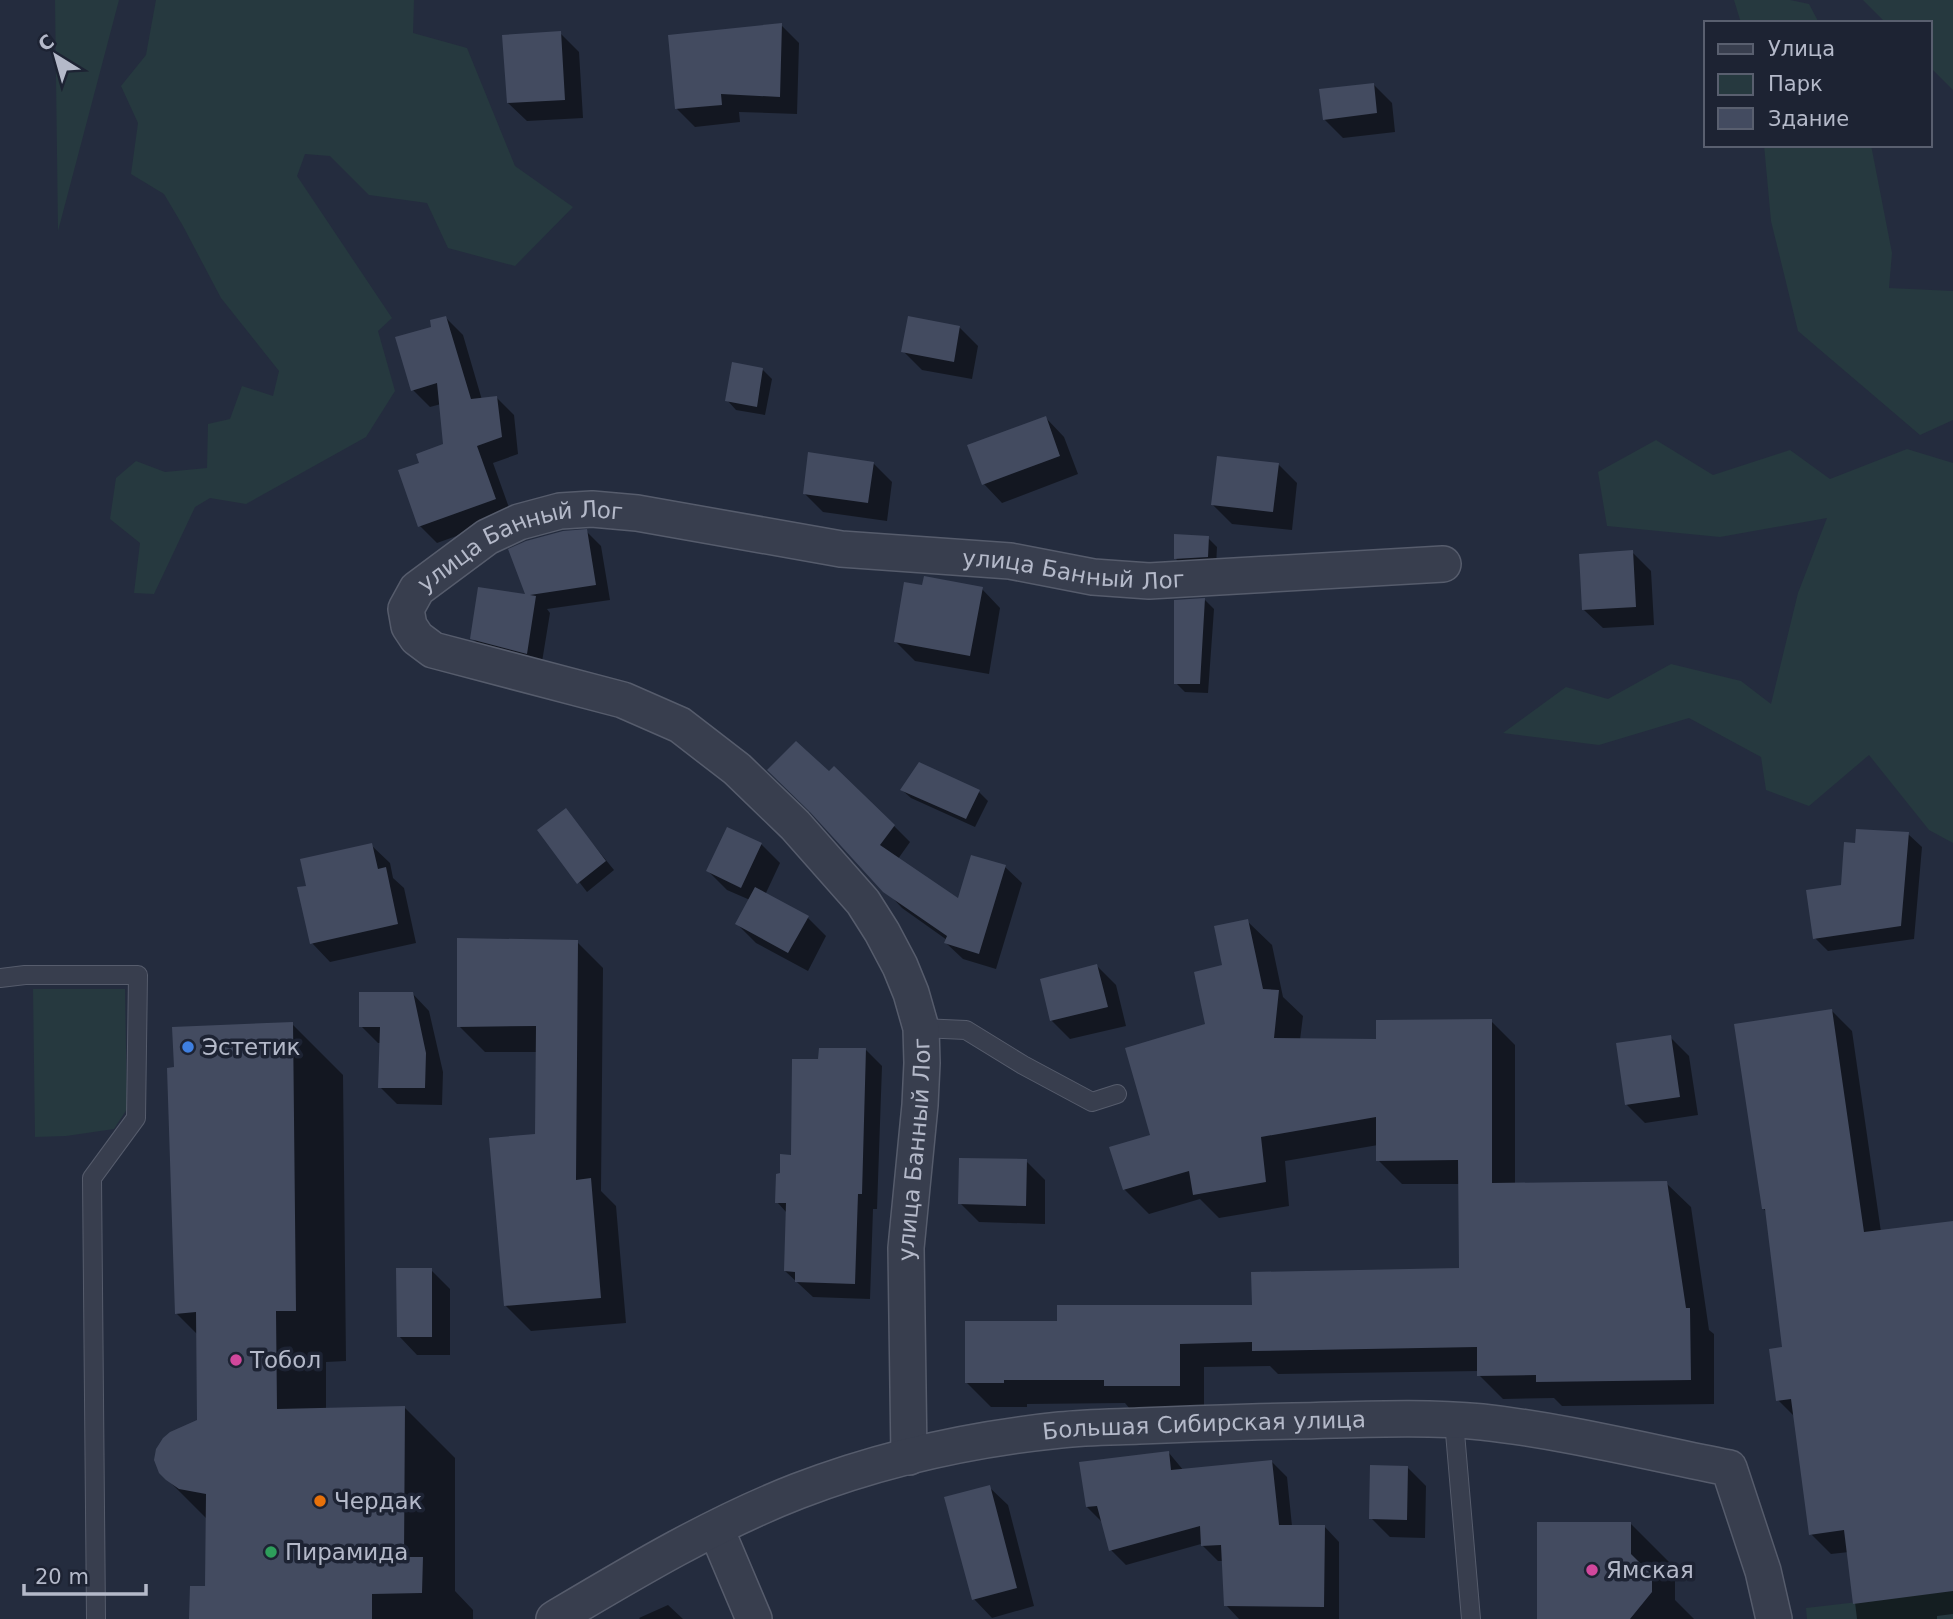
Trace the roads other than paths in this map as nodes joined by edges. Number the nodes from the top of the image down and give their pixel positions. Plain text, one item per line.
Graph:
1 (1443, 564) dead end
2 (0, 978) edge
3 (921, 1028) junction
4 (1117, 1094) dead end
5 (1454, 1421) junction
6 (909, 1457) junction
7 (716, 1529) junction
8 (96, 1619) edge
9 (554, 1619) edge
10 (754, 1619) edge
11 (1471, 1619) edge
12 (1774, 1619) edge

1 - 3 street, улица Банный Лог
2 - 8 lane
3 - 4 lane
3 - 6 street, улица Банный Лог
5 - 6 street, Большая Сибирская улица
5 - 11 lane
5 - 12 street, Большая Сибирская улица
6 - 7 street, Большая Сибирская улица
7 - 9 street, Большая Сибирская улица
7 - 10 street

